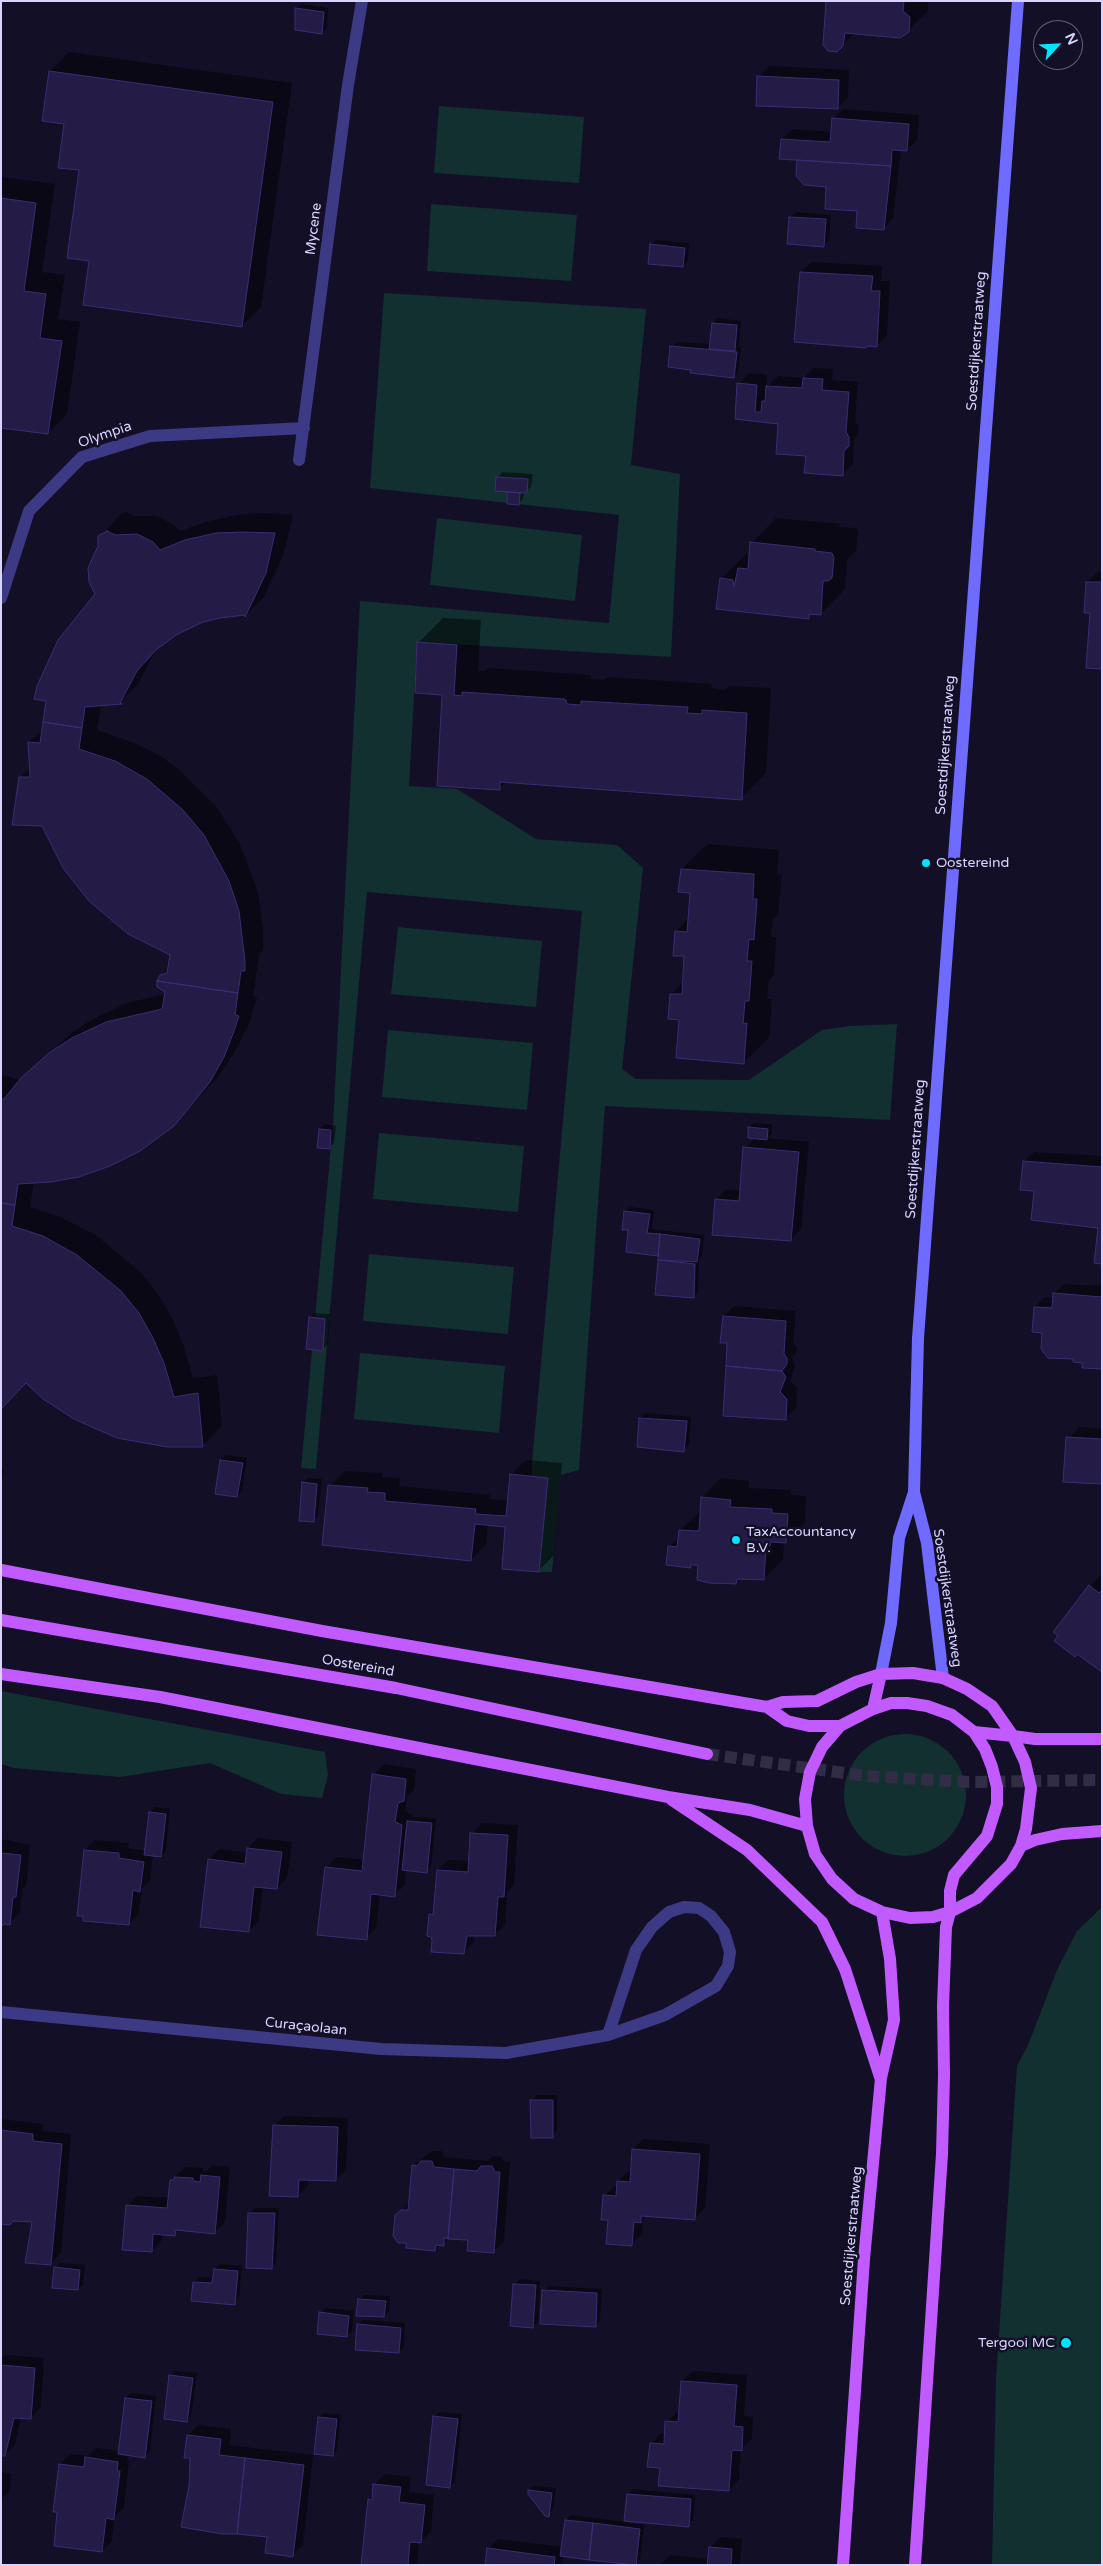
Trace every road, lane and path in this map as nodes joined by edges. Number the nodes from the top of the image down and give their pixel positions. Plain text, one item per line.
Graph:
1 (362, 1) edge
2 (1018, 1) edge
3 (304, 428) junction
4 (299, 460) dead end
5 (1, 598) edge
6 (914, 1492) junction
7 (1, 1570) edge
8 (1, 1620) edge
9 (1, 1674) edge
10 (881, 1674) junction
11 (943, 1678) junction
12 (767, 1707) junction
13 (873, 1709) junction
14 (840, 1726) junction
15 (974, 1732) junction
16 (1013, 1736) junction
17 (1102, 1739) edge
18 (707, 1754) tunnel mouth
19 (668, 1797) junction
20 (807, 1826) junction
21 (1102, 1832) edge
22 (1021, 1846) junction
23 (882, 1912) junction
24 (950, 1912) junction
25 (1, 2012) edge
26 (608, 2036) junction
27 (880, 2078) junction
28 (843, 2565) edge
29 (914, 2565) edge

1 - 3 street, Mycene
2 - 6 main road, Soestdijkerstraatweg
3 - 4 street, Mycene
3 - 5 street, Olympia
6 - 10 main road, Soestdijkerstraatweg
6 - 11 main road, Soestdijkerstraatweg
7 - 12 main road
8 - 18 main road, Oostereind
9 - 19 main road
10 - 11 main road
10 - 12 main road
10 - 13 main road
11 - 16 main road
12 - 14 main road
13 - 14 main road
13 - 15 main road
14 - 20 main road
15 - 16 main road
15 - 24 main road
16 - 17 main road
16 - 22 main road
19 - 20 main road
19 - 27 main road
20 - 23 main road
21 - 22 main road
22 - 24 main road
23 - 24 main road
23 - 27 main road, Soestdijkerstraatweg
24 - 29 main road
25 - 26 street, Curaçaolaan
26 - 26 street, Curaçaolaan
27 - 28 main road, Soestdijkerstraatweg

